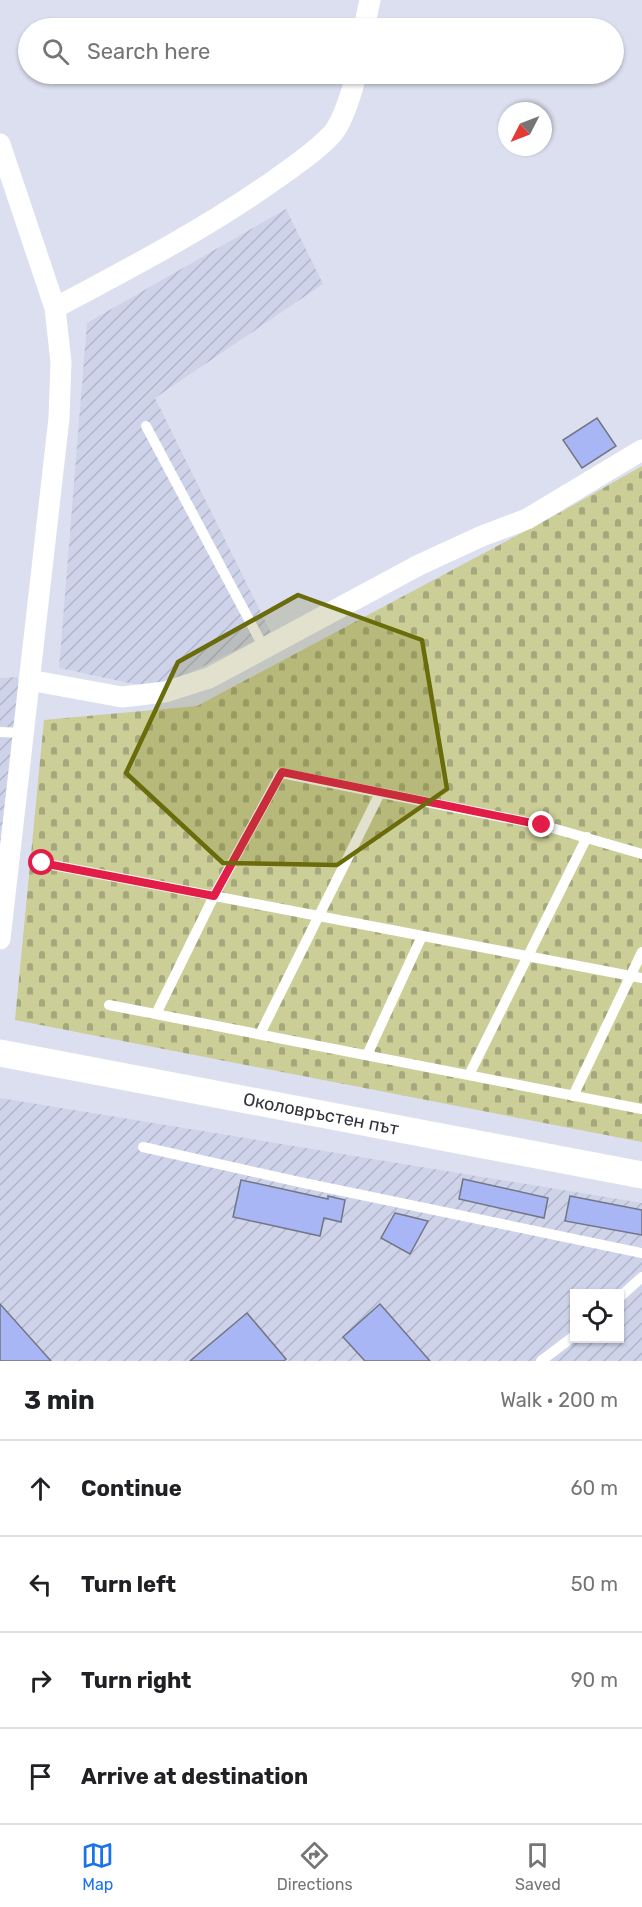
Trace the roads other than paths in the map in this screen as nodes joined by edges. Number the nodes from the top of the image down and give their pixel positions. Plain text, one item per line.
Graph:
1 (370, 0) edge
2 (366, 18) edge
3 (354, 84) edge
4 (0, 144) edge
5 (55, 308) junction
6 (146, 426) dead end
7 (642, 450) edge
8 (264, 648) junction
9 (29, 680) junction
10 (0, 732) edge
11 (23, 733) junction
12 (380, 793) junction
13 (587, 837) junction
14 (642, 854) edge
15 (42, 863) dead end
16 (214, 896) junction
17 (319, 916) junction
18 (422, 936) junction
19 (0, 939) edge
20 (642, 952) edge
21 (528, 957) junction
22 (630, 976) junction
23 (642, 978) edge
24 (109, 1005) dead end
25 (156, 1014) junction
26 (260, 1034) junction
27 (0, 1053) edge
28 (367, 1055) junction
29 (469, 1076) junction
30 (573, 1096) junction
31 (642, 1109) edge
32 (143, 1147) dead end
33 (642, 1175) edge
34 (642, 1253) edge
35 (642, 1277) edge
36 (624, 1293) edge
37 (570, 1339) edge
38 (541, 1361) edge

1 - 2 street
3 - 5 street
4 - 5 street
5 - 9 street
6 - 8 lane
7 - 8 street
8 - 9 street
9 - 11 street
10 - 11 lane
11 - 19 street
12 - 13 lane
12 - 16 lane
12 - 17 lane
13 - 14 lane
13 - 21 lane
15 - 16 lane
16 - 17 lane
16 - 25 lane
17 - 18 lane
17 - 26 lane
18 - 21 lane
18 - 28 lane
20 - 22 lane
21 - 22 lane
21 - 29 lane
22 - 23 lane
22 - 30 lane
24 - 25 lane
25 - 26 lane
26 - 28 lane
27 - 33 street, Околовръстен път
28 - 29 lane
29 - 30 lane
30 - 31 lane
32 - 34 lane
35 - 36 lane
37 - 38 lane

